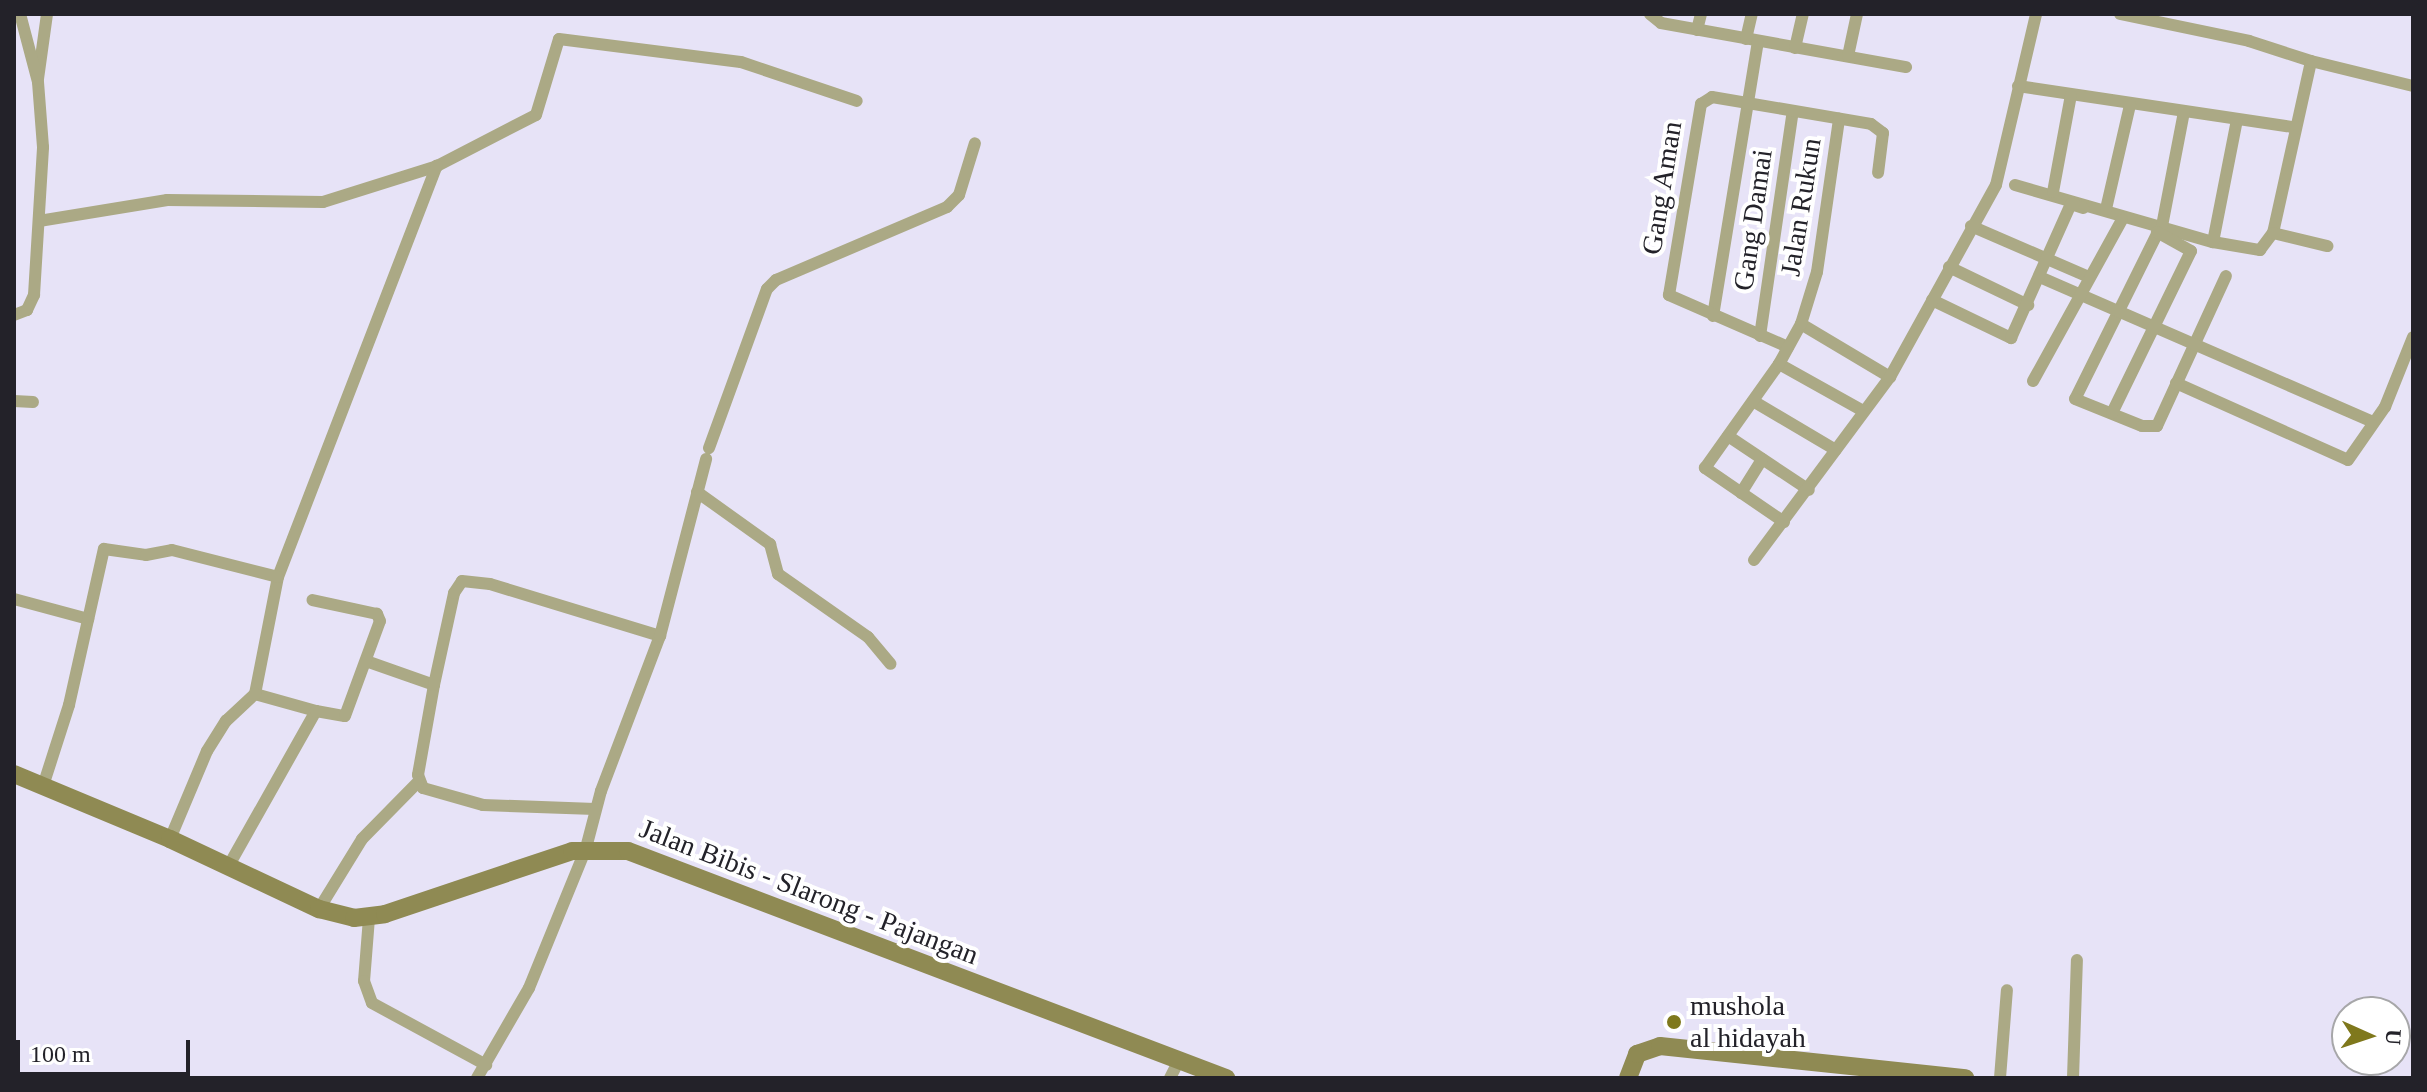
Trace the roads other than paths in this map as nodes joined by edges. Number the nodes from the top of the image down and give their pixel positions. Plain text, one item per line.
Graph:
1 (20, 14) edge
2 (47, 14) edge
3 (1650, 14) edge
4 (1701, 14) edge
5 (1752, 14) edge
6 (1803, 14) edge
7 (1857, 14) edge
8 (2036, 14) edge
9 (2120, 14) edge
10 (19, 29) edge
11 (1697, 30) junction
12 (1752, 40) junction
13 (1795, 48) junction
14 (1848, 56) junction
15 (2311, 61) junction
16 (1906, 67) dead end
17 (38, 82) junction
18 (2018, 86) junction
19 (2413, 86) edge
20 (2071, 95) junction
21 (857, 101) dead end
22 (1747, 103) junction
23 (2130, 105) junction
24 (1793, 111) junction
25 (2184, 112) junction
26 (1839, 119) junction
27 (2237, 120) junction
28 (2293, 127) junction
29 (975, 143) dead end
30 (437, 166) junction
31 (1878, 173) dead end
32 (2015, 185) dead end
33 (2053, 192) junction
34 (2106, 209) junction
35 (2122, 220) junction
36 (39, 221) junction
37 (1971, 226) junction
38 (2160, 229) junction
39 (2273, 233) junction
40 (2213, 242) junction
41 (2327, 246) dead end
42 (2049, 260) junction
43 (1949, 267) junction
44 (2226, 276) dead end
45 (2089, 277) junction
46 (2042, 278) junction
47 (2081, 294) junction
48 (1932, 300) junction
49 (2028, 305) junction
50 (2122, 312) junction
51 (14, 315) edge
52 (1713, 316) junction
53 (1801, 324) junction
54 (2154, 326) junction
55 (1760, 336) junction
56 (2413, 337) edge
57 (2195, 344) junction
58 (1788, 347) junction
59 (1779, 364) junction
60 (1890, 377) junction
61 (2033, 381) dead end
62 (2176, 383) junction
63 (14, 401) edge
64 (1753, 401) junction
65 (33, 402) dead end
66 (1863, 411) junction
67 (2112, 413) junction
68 (2373, 422) junction
69 (1728, 436) junction
70 (1836, 450) junction
71 (1762, 459) junction
72 (1809, 490) junction
73 (697, 492) junction
74 (1741, 493) junction
75 (1784, 522) junction
76 (1754, 560) dead end
77 (278, 577) junction
78 (14, 599) edge
79 (312, 600) dead end
80 (88, 619) junction
81 (660, 636) junction
82 (366, 661) junction
83 (891, 664) dead end
84 (434, 685) junction
85 (255, 694) junction
86 (316, 711) junction
87 (14, 774) edge
88 (418, 782) junction
89 (44, 783) junction
90 (595, 809) junction
91 (170, 839) junction
92 (586, 848) junction
93 (228, 867) junction
94 (319, 909) junction
95 (369, 918) junction
96 (2077, 960) dead end
97 (2007, 990) dead end
98 (1179, 1060) junction
99 (486, 1065) junction
100 (477, 1078) edge
101 (1170, 1078) edge
102 (1226, 1078) edge
103 (1628, 1078) edge
104 (1965, 1078) edge
105 (2000, 1078) edge
106 (2073, 1078) edge

1 - 10 street
2 - 17 street
3 - 11 street
4 - 11 street
5 - 12 street
6 - 13 street
7 - 14 street
8 - 18 street
9 - 15 street
10 - 17 street
11 - 12 street
12 - 13 street
12 - 22 street
13 - 14 street
14 - 16 street
15 - 19 street
15 - 28 street
17 - 36 street
18 - 20 street
18 - 37 street
20 - 23 street
20 - 33 street
21 - 30 street
22 - 24 street
22 - 52 street
22 - 52 street, Gang Aman
23 - 25 street
23 - 34 street
24 - 26 street
24 - 55 street, Gang Damai
25 - 27 street
25 - 38 street
26 - 31 street
26 - 53 street, Jalan Rukun
27 - 28 street
27 - 40 street
28 - 39 street
29 - 73 street
30 - 36 street
30 - 77 street
32 - 33 street
33 - 34 street
34 - 38 street
35 - 38 street
35 - 42 street
35 - 45 street
36 - 51 street
37 - 42 street
37 - 43 street
38 - 40 street
38 - 50 street
38 - 54 street
39 - 40 street
39 - 41 street
42 - 45 street
42 - 46 street
43 - 48 street
43 - 49 street
44 - 57 street
45 - 47 street
46 - 47 street
46 - 49 street
47 - 50 street
47 - 61 street
48 - 49 street
48 - 60 street
50 - 54 street
50 - 67 street
52 - 55 street
53 - 58 street, Jalan Rukun
53 - 60 street
54 - 57 street
54 - 67 street
55 - 58 street
56 - 68 street
57 - 62 street
57 - 68 street
58 - 59 street, Jalan Rukun
59 - 64 street, Jalan Rukun
59 - 66 street
60 - 66 street
62 - 67 street
62 - 68 street
63 - 65 street
64 - 69 street, Jalan Rukun
64 - 70 street
66 - 70 street
69 - 71 street
69 - 74 street, Jalan Rukun
70 - 72 street
71 - 72 street
71 - 74 street
72 - 75 street
73 - 81 street
73 - 83 street
74 - 75 street
75 - 76 street
77 - 80 street
77 - 85 street
78 - 80 street
79 - 82 street
80 - 89 street
81 - 84 street
81 - 90 street
82 - 84 street
82 - 86 street
84 - 88 street
85 - 86 street
85 - 91 street
86 - 93 street
87 - 89 main road, Jalan Bibis - Slarong - Pajangan
88 - 90 street
88 - 94 street
89 - 91 main road, Jalan Bibis - Slarong - Pajangan
90 - 92 street
91 - 93 main road, Jalan Bibis - Slarong - Pajangan
92 - 95 main road, Jalan Bibis - Slarong - Pajangan
92 - 98 main road, Jalan Bibis - Slarong - Pajangan
92 - 99 street
93 - 94 main road, Jalan Bibis - Slarong - Pajangan
94 - 95 main road, Jalan Bibis - Slarong - Pajangan
95 - 99 street
96 - 106 street
97 - 105 street
98 - 101 street
98 - 102 main road, Jalan Bibis - Slarong - Pajangan
99 - 100 street
103 - 104 main road

